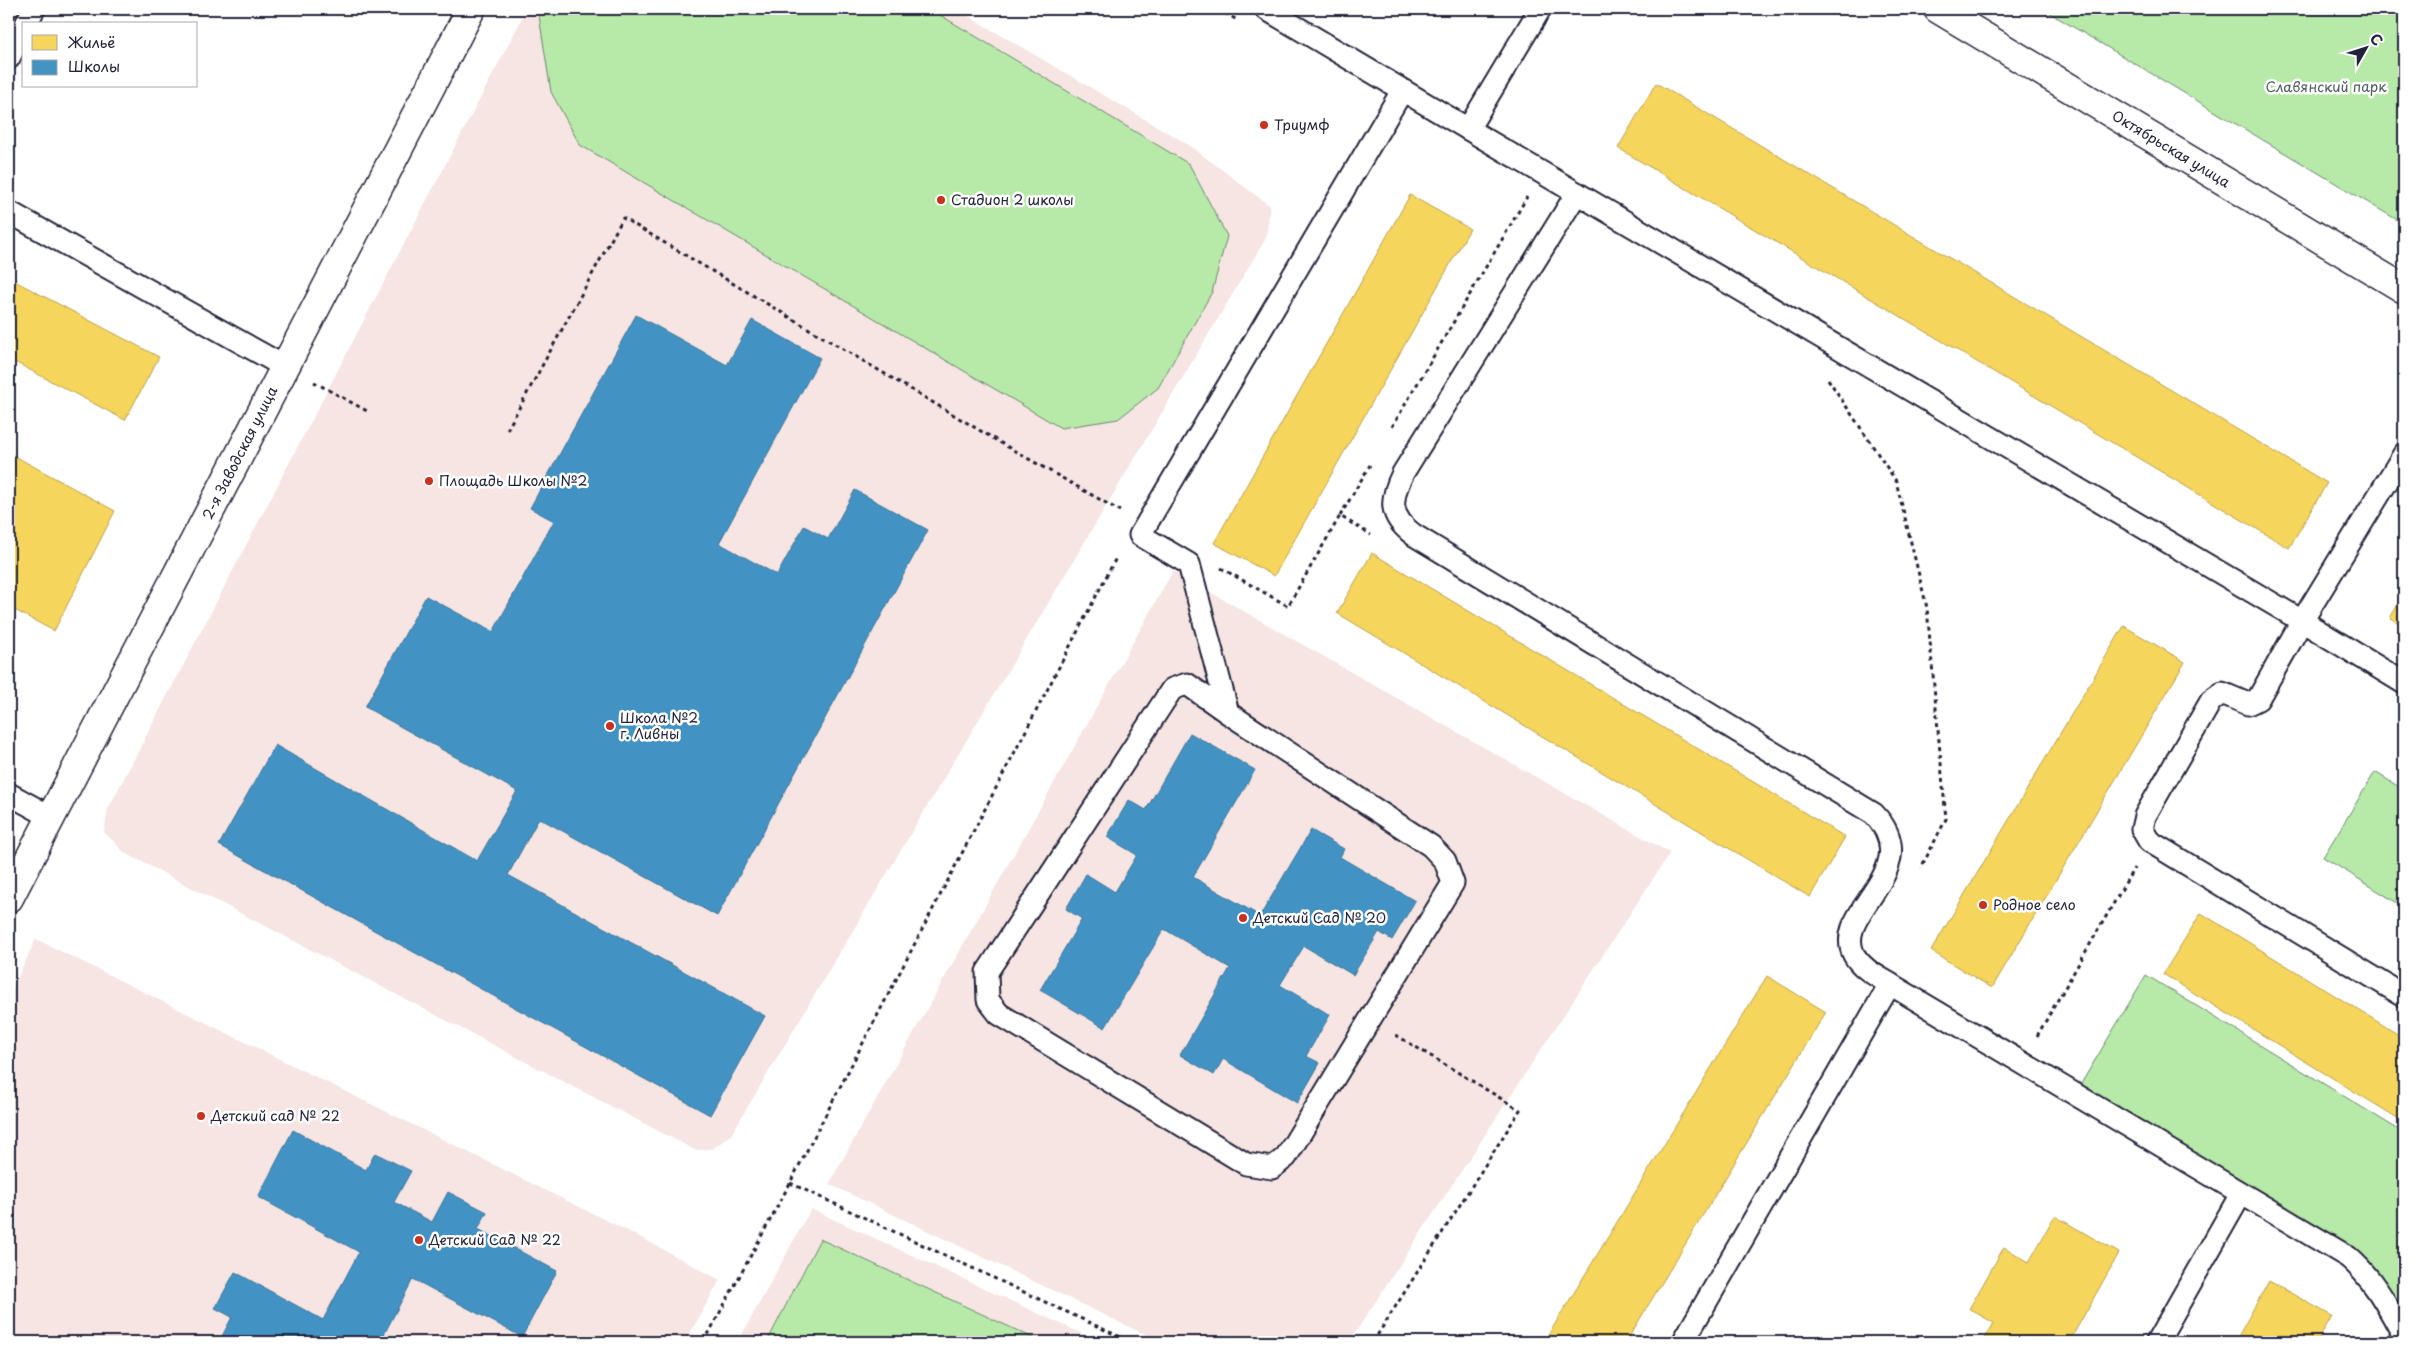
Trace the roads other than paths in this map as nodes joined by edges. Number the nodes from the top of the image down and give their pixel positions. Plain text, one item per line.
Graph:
1 (34, 9) edge
2 (470, 9) edge
3 (1266, 9) edge
4 (1540, 9) edge
5 (1938, 9) edge
6 (27, 22) edge
7 (22, 32) edge
8 (9, 58) edge
9 (1402, 91) junction
10 (1468, 129) junction
11 (1577, 193) junction
12 (9, 212) edge
13 (2404, 289) edge
14 (285, 367) junction
15 (2404, 454) edge
16 (2302, 621) junction
17 (2404, 683) edge
18 (1228, 713) junction
19 (9, 794) edge
20 (51, 817) junction
21 (9, 898) edge
22 (1890, 984) junction
23 (2404, 996) edge
24 (2241, 1194) junction
25 (2404, 1336) edge
26 (1683, 1342) edge
27 (2157, 1342) edge

1 - 6 lane
2 - 14 street, 2-я Заводская улица
3 - 9 lane
4 - 10 lane
5 - 13 street, Октябрьская улица
7 - 8 lane
9 - 10 lane
9 - 18 lane
10 - 11 lane
11 - 16 lane
11 - 22 lane
12 - 14 lane
14 - 20 street, 2-я Заводская улица
15 - 16 lane
16 - 17 lane
16 - 23 lane
18 - 18 lane
19 - 20 lane
20 - 21 street, 2-я Заводская улица
22 - 24 lane
22 - 26 lane
24 - 25 lane
24 - 27 lane

